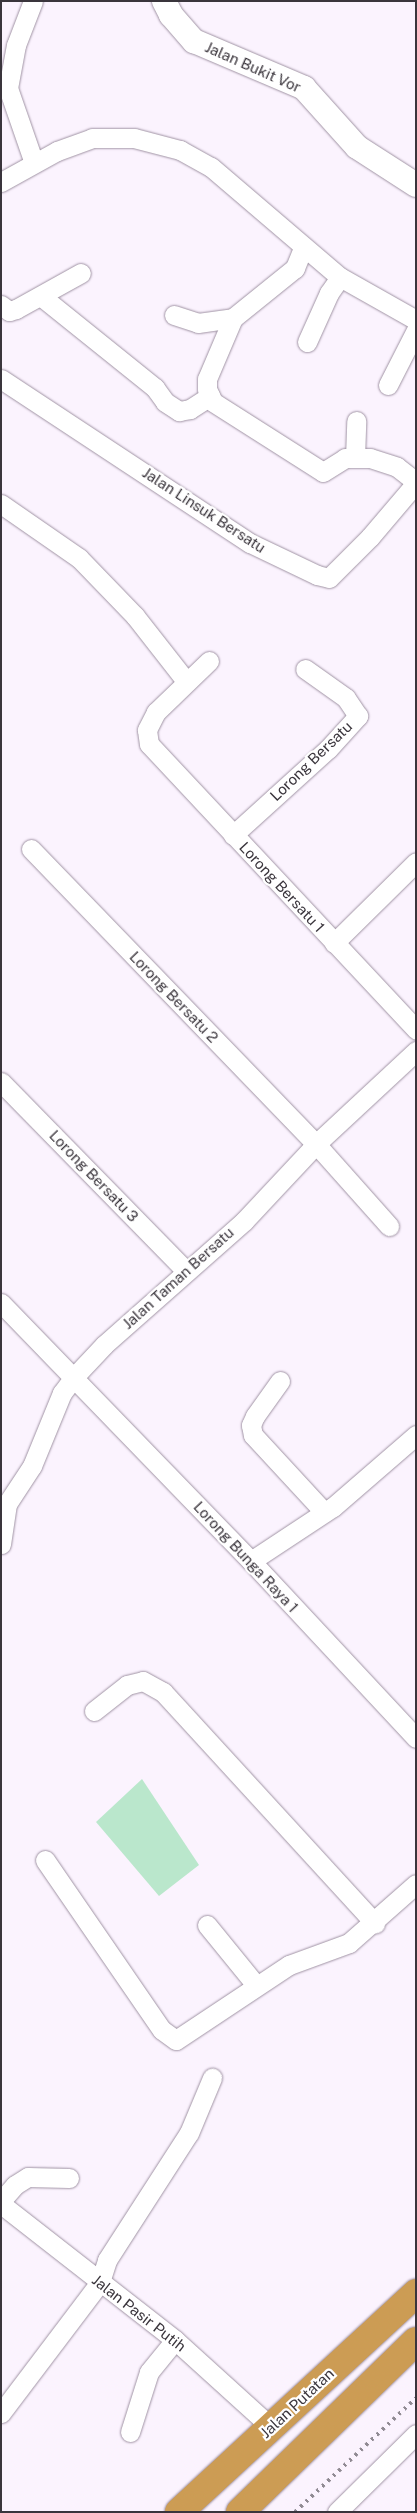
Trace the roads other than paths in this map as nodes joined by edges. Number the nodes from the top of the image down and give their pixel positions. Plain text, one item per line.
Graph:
1 (32, 1) edge
2 (164, 1) edge
3 (34, 163) junction
4 (1, 182) edge
5 (416, 184) edge
6 (304, 248) junction
7 (81, 273) dead end
8 (340, 277) junction
9 (42, 297) junction
10 (1, 305) edge
11 (174, 315) dead end
12 (232, 318) junction
13 (416, 320) edge
14 (416, 330) edge
15 (307, 342) dead end
16 (1, 379) edge
17 (388, 386) dead end
18 (210, 396) junction
19 (356, 420) dead end
20 (355, 458) junction
21 (416, 482) edge
22 (1, 504) edge
23 (209, 661) dead end
24 (305, 669) dead end
25 (186, 681) junction
26 (233, 835) junction
27 (31, 849) dead end
28 (416, 862) edge
29 (334, 943) junction
30 (416, 1029) edge
31 (416, 1051) edge
32 (1, 1082) edge
33 (316, 1144) junction
34 (389, 1226) dead end
35 (186, 1270) junction
36 (1, 1303) edge
37 (74, 1377) junction
38 (280, 1381) dead end
39 (416, 1435) edge
40 (4, 1502) edge
41 (324, 1512) junction
42 (1, 1544) edge
43 (251, 1561) junction
44 (94, 1712) dead end
45 (416, 1738) edge
46 (45, 1860) dead end
47 (416, 1884) edge
48 (375, 1923) junction
49 (207, 1925) dead end
50 (256, 1985) junction
51 (212, 2078) dead end
52 (69, 2178) dead end
53 (1, 2202) edge
54 (100, 2282) junction
55 (416, 2293) edge
56 (175, 2340) junction
57 (416, 2341) edge
58 (1, 2413) edge
59 (271, 2428) junction
60 (322, 2430) junction
61 (130, 2432) dead end
62 (416, 2434) edge
63 (179, 2512) edge
64 (240, 2512) edge
65 (336, 2512) edge

1 - 3 street
2 - 5 street, Jalan Bukit Vor
3 - 4 street
3 - 6 street
6 - 8 street
6 - 12 street
7 - 9 street
8 - 13 street
8 - 15 street
9 - 10 street
9 - 18 street
11 - 12 street
12 - 18 street
14 - 17 street
16 - 21 street, Jalan Linsuk Bersatu
18 - 20 street
19 - 20 street
20 - 21 street
22 - 25 street
23 - 25 street
24 - 26 street, Lorong Bersatu
25 - 26 street, Lorong Bersatu 1
26 - 29 street, Lorong Bersatu 1
27 - 33 street, Lorong Bersatu 2
28 - 29 street
29 - 30 street, Lorong Bersatu 1
31 - 33 street, Jalan Taman Bersatu
32 - 35 street, Lorong Bersatu 3
33 - 34 street, Lorong Bersatu 2
33 - 35 street, Jalan Taman Bersatu
35 - 37 street, Jalan Taman Bersatu
36 - 37 street, Lorong Bunga Raya 1
37 - 40 street, Jalan Taman Bersatu
37 - 43 street, Lorong Bunga Raya 1
38 - 41 street
39 - 41 street
40 - 42 street, Jalan Taman Bersatu
41 - 43 street
43 - 45 street, Lorong Bunga Raya 1
44 - 48 street
46 - 50 street
47 - 48 street
48 - 50 street
49 - 50 street
51 - 54 street
52 - 53 street
53 - 54 street, Jalan Pasir Putih
54 - 56 street, Jalan Pasir Putih
54 - 58 street
55 - 59 highway, Jalan Putatan
56 - 59 street, Jalan Pasir Putih
56 - 61 street
57 - 60 highway
59 - 60 highway
59 - 63 highway, Jalan Putatan
60 - 64 highway
62 - 65 street

